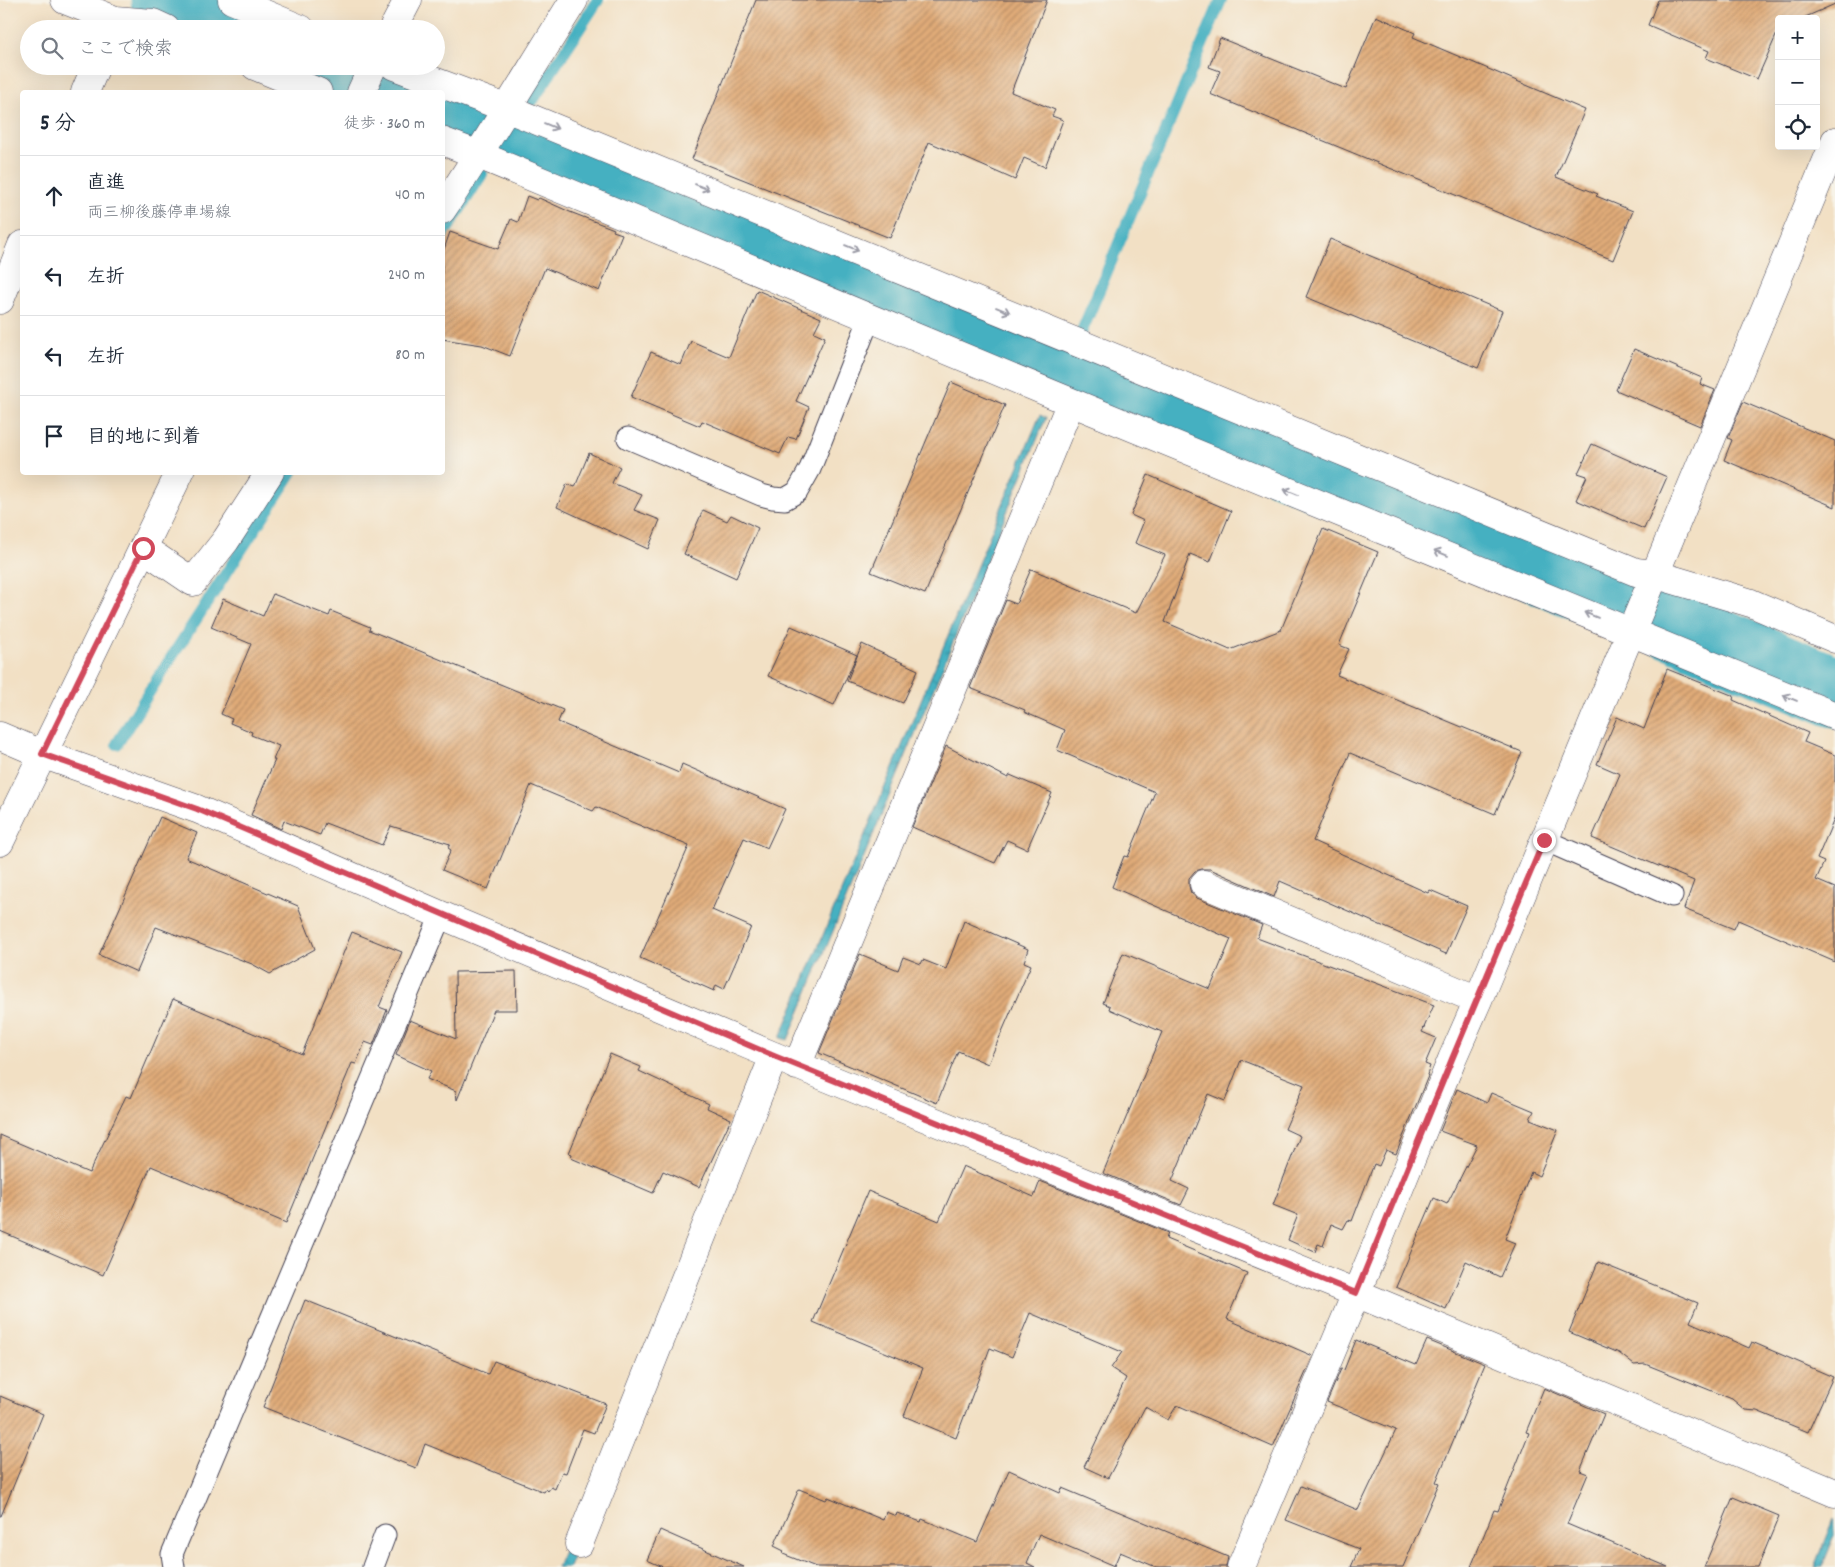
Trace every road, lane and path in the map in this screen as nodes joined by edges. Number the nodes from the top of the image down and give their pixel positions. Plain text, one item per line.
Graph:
1 (66, 0) edge
2 (232, 0) edge
3 (408, 0) edge
4 (574, 0) edge
5 (105, 20) edge
6 (280, 20) edge
7 (398, 20) edge
8 (92, 75) edge
9 (277, 75) edge
10 (369, 75) edge
11 (417, 75) edge
12 (86, 90) edge
13 (313, 90) edge
14 (362, 90) edge
15 (505, 110) junction
16 (1835, 141) edge
17 (445, 142) edge
18 (481, 151) junction
19 (445, 205) edge
20 (20, 250) edge
21 (0, 300) edge
22 (870, 317) junction
23 (1071, 402) junction
24 (628, 438) dead end
25 (179, 475) edge
26 (268, 475) edge
27 (143, 548) junction
28 (1652, 580) junction
29 (1632, 628) junction
30 (1835, 639) edge
31 (1835, 716) edge
32 (0, 736) edge
33 (42, 754) junction
34 (1544, 840) junction
35 (0, 842) edge
36 (1204, 884) dead end
37 (1672, 896) dead end
38 (441, 915) junction
39 (1478, 1000) junction
40 (785, 1061) junction
41 (1356, 1293) junction
42 (1835, 1493) edge
43 (385, 1535) dead end
44 (579, 1544) dead end
45 (174, 1567) edge
46 (373, 1567) edge
47 (1241, 1567) edge

1 - 5 street
2 - 6 street
3 - 7 street
4 - 15 street
8 - 12 street
9 - 13 street
10 - 14 street
11 - 15 street
15 - 18 street
15 -> 28 street
16 - 28 street
17 - 18 street
18 - 19 street
18 - 22 street
20 - 21 street
22 - 23 street
22 - 24 lane
29 -> 23 street
23 - 40 street
25 - 27 street
26 - 27 street
27 - 33 street
28 - 29 street
28 - 30 street
31 -> 29 street
29 - 34 street
32 - 33 street
33 - 35 street
33 - 38 street
34 - 37 lane
34 - 39 street
36 - 39 street
38 - 40 street
38 - 45 lane
39 - 41 street
40 - 41 street
40 - 44 street
41 - 42 street
41 - 47 street
43 - 46 lane

